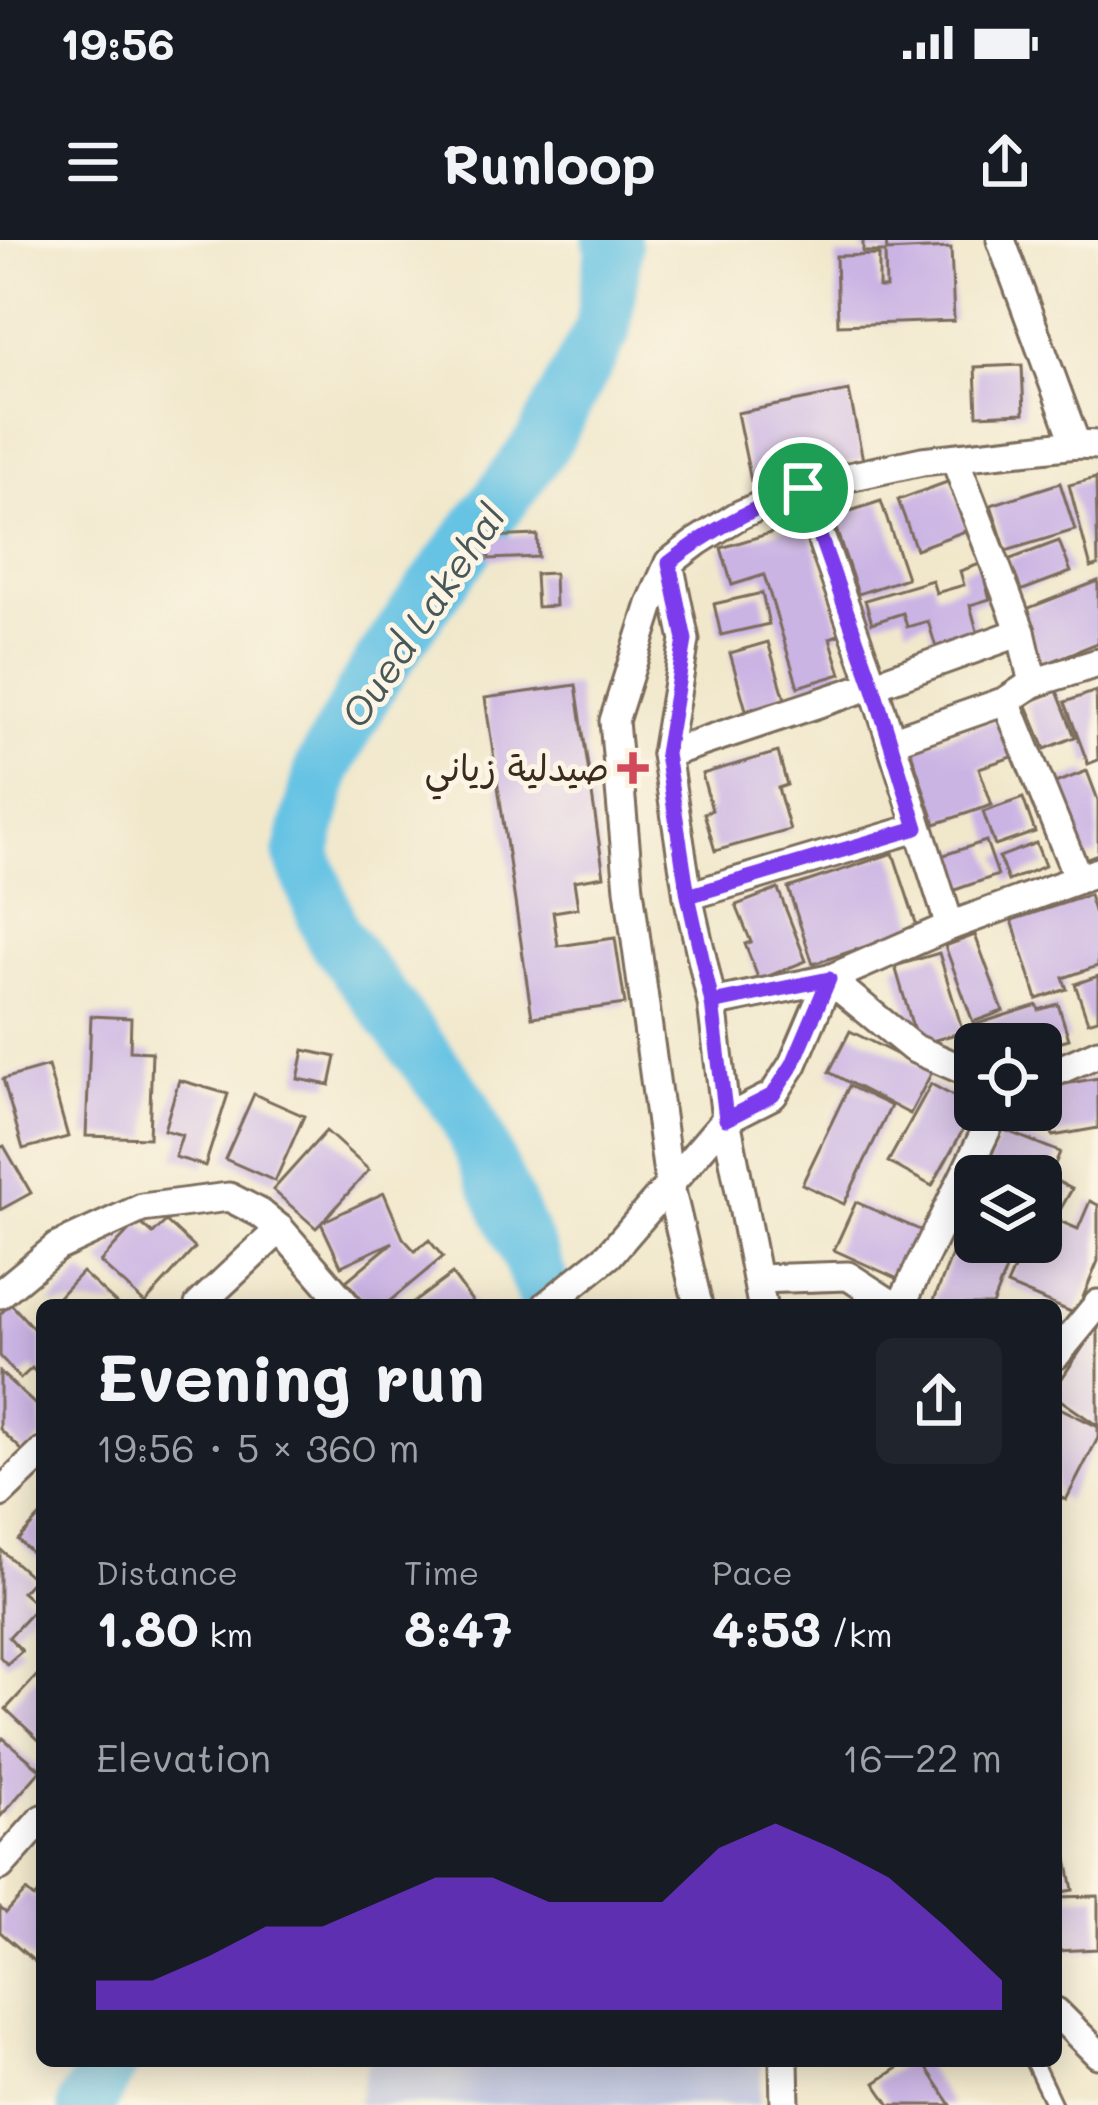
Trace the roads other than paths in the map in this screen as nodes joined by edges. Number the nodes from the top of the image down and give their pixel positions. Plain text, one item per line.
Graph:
1 (1000, 240) edge
2 (1087, 445) edge
3 (956, 459) junction
4 (803, 488) junction
5 (669, 563) junction
6 (1021, 632) junction
7 (1098, 663) edge
8 (1033, 683) junction
9 (873, 686) junction
10 (1006, 701) junction
11 (891, 741) junction
12 (666, 754) junction
13 (917, 828) junction
14 (1088, 875) edge
15 (688, 896) junction
16 (950, 926) junction
17 (829, 979) junction
18 (712, 1003) junction
19 (1098, 1053) edge
20 (954, 1066) edge
21 (1062, 1069) edge
22 (726, 1119) junction
23 (985, 1131) edge
24 (669, 1182) junction
25 (280, 1228) junction
26 (760, 1292) edge
27 (0, 1294) edge
28 (205, 1299) edge
29 (341, 1299) edge
30 (554, 1299) edge
31 (697, 1299) edge
32 (887, 1299) edge
33 (900, 1299) edge
34 (1098, 1304) edge
35 (1062, 1348) edge
36 (36, 1459) edge
37 (0, 1492) edge
38 (36, 1826) edge
39 (0, 1866) edge
40 (1062, 2018) edge
41 (1098, 2054) edge
42 (784, 2067) edge
43 (1036, 2067) edge
44 (784, 2105) edge
45 (1054, 2105) edge

1 - 2 street
2 - 3 street
3 - 4 street
3 - 6 street
4 - 5 street
4 - 9 street
5 - 12 street
5 - 24 street
6 - 8 street
6 - 9 street
7 - 8 street
8 - 10 street
9 - 11 street
9 - 12 street
10 - 11 street
10 - 14 street
11 - 13 street
12 - 15 street
13 - 15 street
13 - 16 street
14 - 16 street
15 - 18 street
16 - 17 street
17 - 18 street
17 - 20 street
17 - 22 street
18 - 22 street
19 - 21 street
22 - 24 street
22 - 26 street
23 - 33 street
24 - 30 street
24 - 31 street
25 - 27 street
25 - 28 street
25 - 29 street
26 - 32 street
34 - 35 street
36 - 37 street
38 - 39 street
40 - 41 street
42 - 44 street
43 - 45 lane

